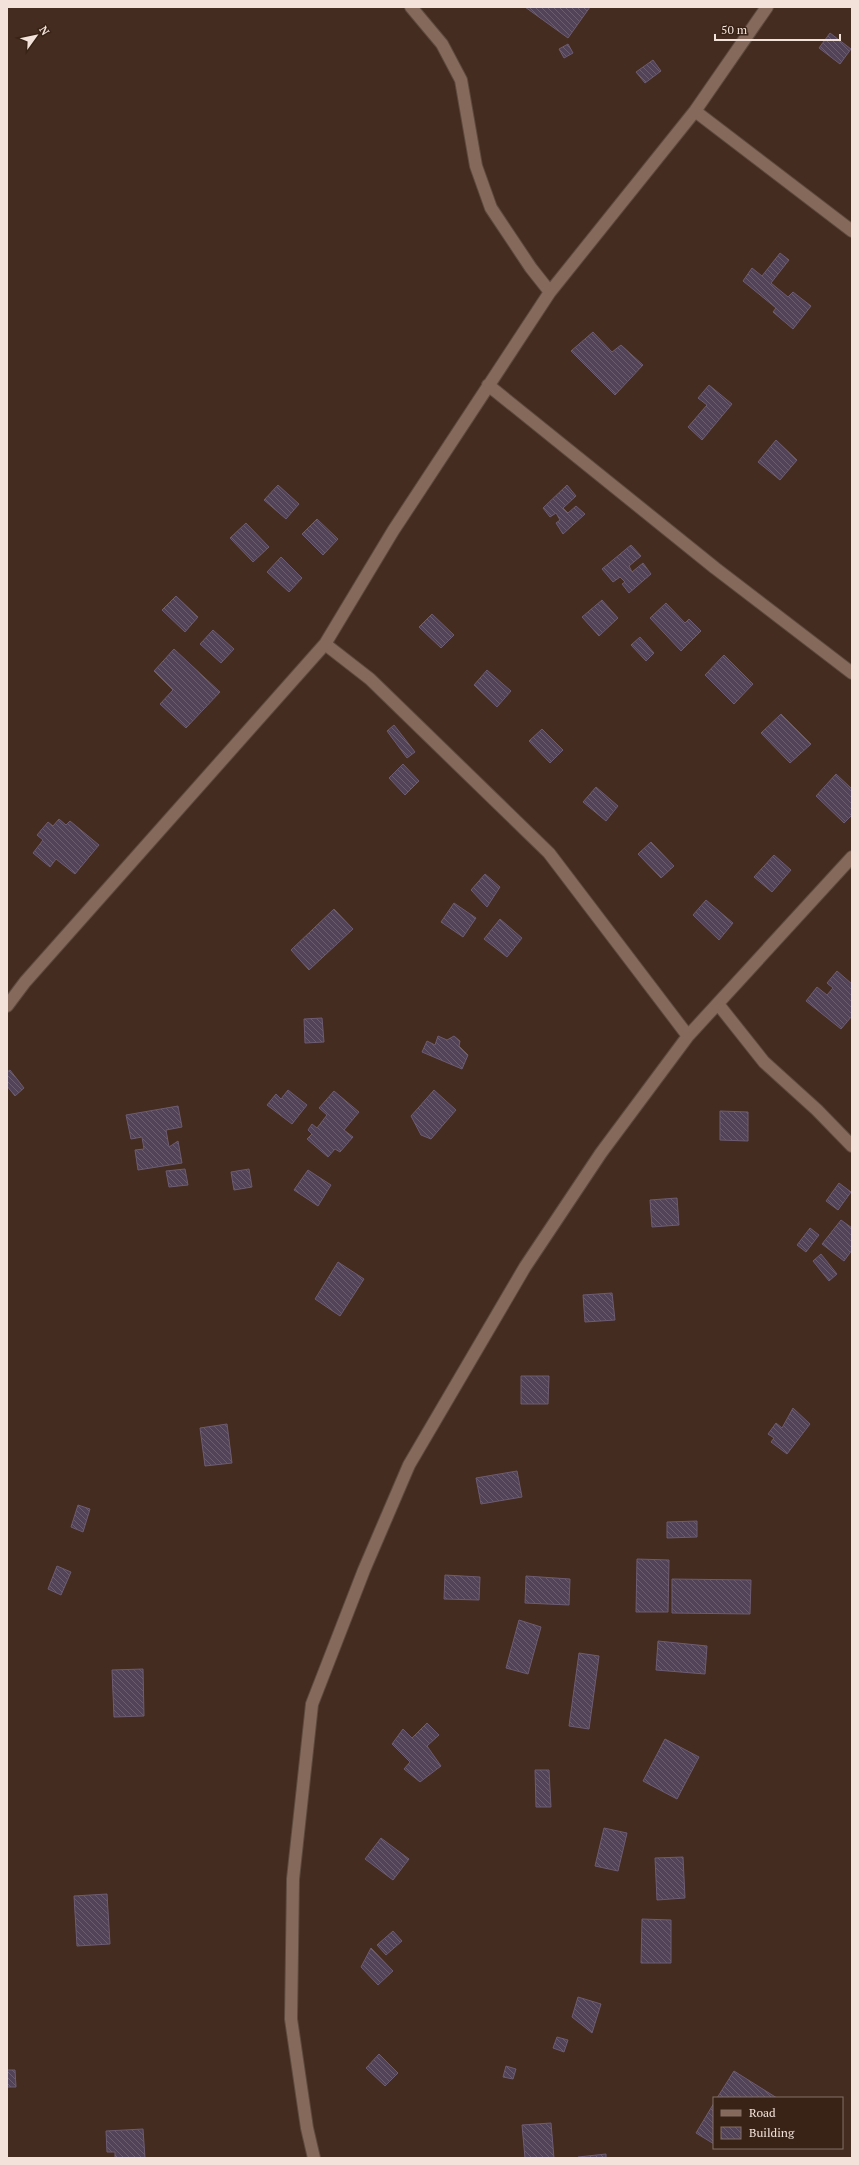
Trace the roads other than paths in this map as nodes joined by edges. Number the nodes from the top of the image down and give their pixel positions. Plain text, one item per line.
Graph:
1 (411, 7) edge
2 (768, 7) edge
3 (695, 111) junction
4 (852, 231) edge
5 (550, 292) junction
6 (488, 386) junction
7 (325, 644) junction
8 (852, 673) edge
9 (852, 857) edge
10 (718, 1004) junction
11 (7, 1006) edge
12 (688, 1036) junction
13 (852, 1146) edge
14 (314, 2158) edge

1 - 5 street
2 - 3 street
3 - 4 street
3 - 5 street
5 - 6 street
6 - 7 street
6 - 8 street
7 - 11 street
7 - 12 street
9 - 10 street
10 - 12 street
10 - 13 street
12 - 14 street

